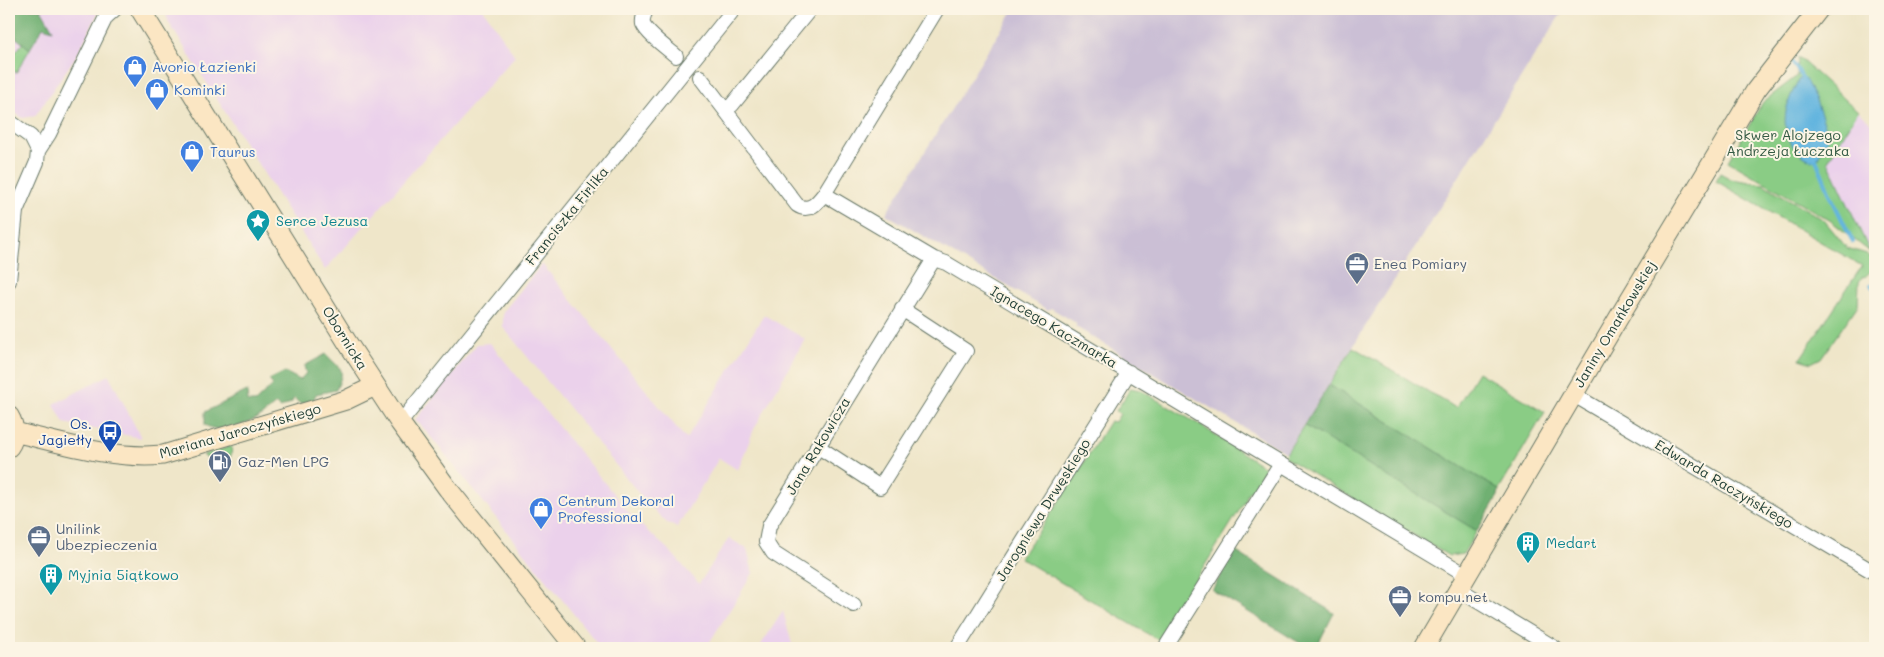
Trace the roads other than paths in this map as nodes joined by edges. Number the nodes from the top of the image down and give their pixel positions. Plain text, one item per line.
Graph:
1 (115, 9) edge
2 (140, 9) edge
3 (647, 9) edge
4 (734, 9) edge
5 (810, 9) edge
6 (937, 9) edge
7 (1819, 9) edge
8 (676, 56) dead end
9 (700, 78) dead end
10 (726, 110) junction
11 (9, 121) edge
12 (38, 151) junction
13 (824, 194) junction
14 (934, 259) junction
15 (9, 281) edge
16 (902, 310) junction
17 (1129, 372) junction
18 (375, 386) junction
19 (1574, 395) junction
20 (400, 423) junction
21 (11, 432) edge
22 (817, 446) junction
23 (1281, 464) junction
24 (1875, 573) edge
25 (1463, 583) junction
26 (854, 605) dead end
27 (576, 648) edge
28 (957, 648) edge
29 (1165, 648) edge
30 (1424, 648) edge
31 (1555, 648) edge

1 - 12 street
2 - 18 street, Obornicka
3 - 8 street
4 - 20 street, Franciszka Firlika
5 - 10 street
6 - 13 street
7 - 19 street, Janiny Omańkowskiej
9 - 10 street
10 - 13 street
11 - 12 street
12 - 15 street
13 - 14 street, Ignacego Kaczmarka
14 - 16 street, Jana Rakowicza
14 - 17 street, Ignacego Kaczmarka
16 - 22 street, Jana Rakowicza
16 - 22 street
17 - 23 street, Ignacego Kaczmarka
17 - 28 street, Jarogniewa Drwęskiego
18 - 20 street, Obornicka
18 - 21 street, Mariana Jaroczyńskiego
19 - 24 street, Edwarda Raczyńskiego
19 - 25 street, Janiny Omańkowskiej
20 - 27 street, Obornicka
22 - 26 street, Jana Rakowicza
23 - 25 street, Ignacego Kaczmarka
23 - 29 street
25 - 30 street, Janiny Omańkowskiej
25 - 31 street, Ignacego Kaczmarka

